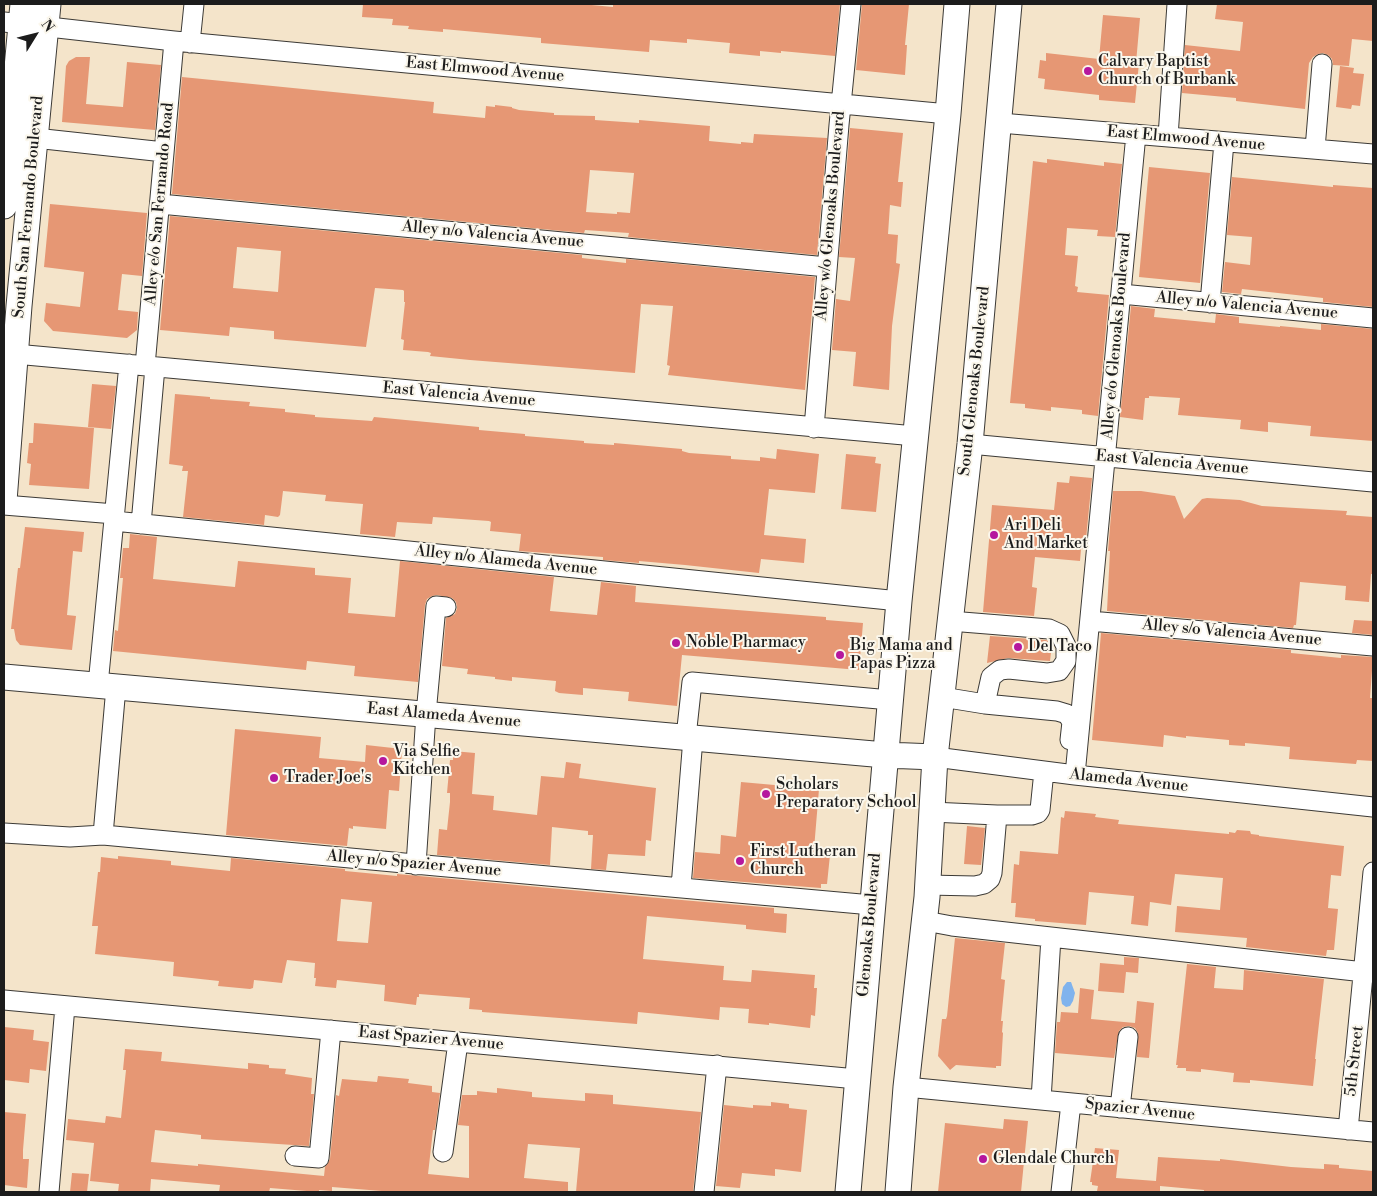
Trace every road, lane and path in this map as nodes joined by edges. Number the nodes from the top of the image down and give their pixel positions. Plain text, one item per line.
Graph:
1 (194, 4) edge
2 (851, 4) edge
3 (958, 4) edge
4 (1009, 4) edge
5 (1177, 4) edge
6 (29, 16) edge
7 (182, 42) junction
8 (1322, 64) dead end
9 (841, 104) junction
10 (948, 114) junction
11 (1000, 123) junction
12 (1136, 134) junction
13 (1168, 137) junction
14 (35, 138) junction
15 (1224, 142) junction
16 (1315, 149) junction
17 (164, 152) junction
18 (1373, 154) edge
19 (160, 204) junction
20 (4, 206) edge
21 (827, 267) junction
22 (1121, 294) junction
23 (1210, 303) junction
24 (1373, 318) edge
25 (10, 354) edge
26 (143, 366) junction
27 (814, 428) junction
28 (914, 436) junction
29 (970, 444) junction
30 (1106, 457) junction
31 (1373, 482) edge
32 (4, 501) edge
33 (4, 505) edge
34 (114, 517) junction
35 (141, 524) junction
36 (899, 601) junction
37 (446, 606) dead end
38 (950, 621) junction
39 (1090, 624) junction
40 (1373, 646) edge
41 (4, 677) edge
42 (107, 686) junction
43 (942, 696) junction
44 (890, 700) junction
45 (985, 704) junction
46 (426, 714) junction
47 (690, 738) junction
48 (885, 755) junction
49 (935, 757) junction
50 (1044, 771) junction
51 (1072, 774) junction
52 (1373, 807) edge
53 (931, 812) junction
54 (997, 815) junction
55 (4, 833) edge
56 (103, 835) junction
57 (416, 864) junction
58 (1373, 872) edge
59 (927, 885) junction
60 (681, 887) junction
61 (872, 905) junction
62 (925, 921) junction
63 (1051, 937) junction
64 (1368, 973) edge
65 (4, 1000) edge
66 (66, 1006) junction
67 (331, 1030) junction
68 (1128, 1037) dead end
69 (458, 1042) junction
70 (718, 1065) junction
71 (857, 1079) junction
72 (906, 1087) junction
73 (1041, 1100) junction
74 (1071, 1103) junction
75 (1120, 1108) junction
76 (1348, 1130) junction
77 (1373, 1132) edge
78 (443, 1152) dead end
79 (295, 1156) dead end
80 (49, 1192) edge
81 (704, 1192) edge
82 (848, 1192) edge
83 (898, 1192) edge
84 (1061, 1192) edge

1 - 7 street, Alley e/o San Fernando Road
2 - 9 street, Alley w/o Glenoaks Boulevard
3 - 10 main road
4 - 11 main road, South Glenoaks Boulevard
5 - 13 street
6 - 7 street, East Elmwood Avenue
6 - 14 main road, South San Fernando Boulevard
6 - 20 main road, South San Fernando Boulevard
7 - 9 street, East Elmwood Avenue
7 - 17 street, Alley e/o San Fernando Road
8 - 16 street
9 - 10 street, East Elmwood Avenue
9 - 21 street, Alley w/o Glenoaks Boulevard
10 - 28 main road
11 - 12 street, East Elmwood Avenue
11 - 29 main road, South Glenoaks Boulevard
12 - 13 street, East Elmwood Avenue
12 - 22 street, Alley e/o Glenoaks Boulevard
13 - 15 street, East Elmwood Avenue
14 - 17 street
14 - 25 main road, South San Fernando Boulevard
15 - 16 street, East Elmwood Avenue
15 - 23 street
16 - 18 street, East Elmwood Avenue
17 - 19 street, Alley e/o San Fernando Road
19 - 21 street, Alley n/o Valencia Avenue
19 - 26 street, Alley e/o San Fernando Road
21 - 27 street, Alley w/o Glenoaks Boulevard
22 - 23 street, Alley n/o Valencia Avenue
22 - 30 street, Alley e/o Glenoaks Boulevard
23 - 24 street, Alley n/o Valencia Avenue
25 - 26 street, East Valencia Avenue
25 - 32 main road, South San Fernando Boulevard
26 - 27 street, East Valencia Avenue
26 - 34 street, Alley e/o San Fernando Road
26 - 35 street
27 - 28 street, East Valencia Avenue
28 - 36 main road
29 - 30 street, East Valencia Avenue
29 - 38 main road, South Glenoaks Boulevard
30 - 31 street, East Valencia Avenue
30 - 39 street, Alley e/o Glenoaks Boulevard
33 - 34 street, Alley n/o Alameda Avenue
34 - 35 street, Alley n/o Alameda Avenue
34 - 42 street, Alley e/o San Fernando Road
35 - 36 street, Alley n/o Alameda Avenue
36 - 44 main road, Glenoaks Boulevard
37 - 46 street
38 - 43 main road, South Glenoaks Boulevard
38 - 45 street
39 - 40 street, Alley s/o Valencia Avenue
39 - 51 street, Alley e/o Glenoaks Boulevard
41 - 42 main road, East Alameda Avenue
42 - 46 main road, East Alameda Avenue
42 - 56 street
43 - 45 street
43 - 49 main road, South Glenoaks Boulevard
44 - 47 street
44 - 48 main road, Glenoaks Boulevard
45 - 51 street
46 - 47 main road, East Alameda Avenue
46 - 57 street
47 - 48 main road, East Alameda Avenue
47 - 60 street
48 - 49 main road, Alameda Avenue
48 - 61 main road, Glenoaks Boulevard
49 - 50 street, Alameda Avenue
49 - 53 main road
50 - 51 street, Alameda Avenue
50 - 54 street
51 - 52 street, Alameda Avenue
53 - 54 street
53 - 59 main road
54 - 59 street
55 - 56 street, Alley n/o Spazier Avenue
56 - 57 street, Alley n/o Spazier Avenue
57 - 60 street, Alley n/o Spazier Avenue
58 - 64 street, 5th Street
59 - 62 main road
60 - 61 street, Alley n/o Spazier Avenue
61 - 71 main road, Glenoaks Boulevard
62 - 63 street
62 - 72 main road
63 - 64 street
63 - 73 street
64 - 76 street, 5th Street
65 - 66 street, East Spazier Avenue
66 - 67 street, East Spazier Avenue
66 - 80 street
67 - 69 street, East Spazier Avenue
67 - 79 street
68 - 75 street
69 - 70 street, East Spazier Avenue
69 - 78 street
70 - 71 street, East Spazier Avenue
70 - 81 street
71 - 82 main road, Glenoaks Boulevard
72 - 73 street, Spazier Avenue
72 - 83 main road
73 - 74 street, Spazier Avenue
74 - 75 street, Spazier Avenue
74 - 84 street
75 - 76 street, Spazier Avenue
76 - 77 street, Spazier Avenue

